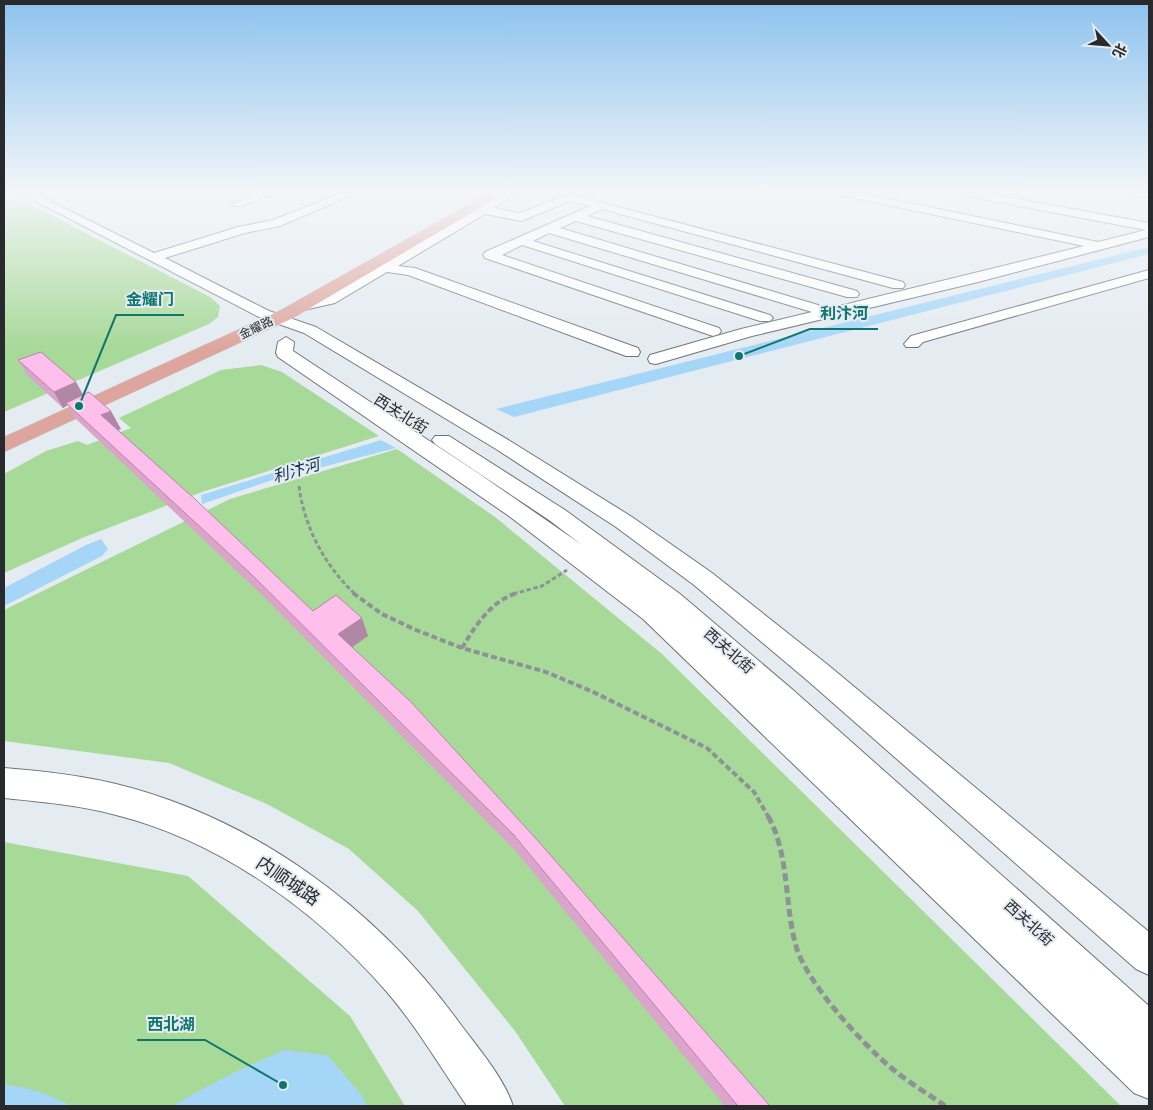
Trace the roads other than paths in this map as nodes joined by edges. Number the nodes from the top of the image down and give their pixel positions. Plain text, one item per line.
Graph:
1 (126, 245) edge
2 (194, 245) edge
3 (401, 245) edge
4 (409, 245) edge
5 (419, 245) edge
6 (513, 245) edge
7 (533, 245) edge
8 (606, 245) edge
9 (674, 245) edge
10 (732, 245) edge
11 (747, 245) edge
12 (1097, 245) edge
13 (714, 256) junction
14 (152, 258) junction
15 (384, 268) junction
16 (689, 271) junction
17 (1149, 274) edge
18 (1149, 281) edge
19 (898, 285) dead end
20 (663, 286) junction
21 (852, 294) dead end
22 (633, 304) junction
23 (304, 305) junction
24 (813, 308) dead end
25 (765, 318) dead end
26 (275, 325) junction
27 (713, 332) dead end
28 (632, 352) dead end
29 (656, 359) dead end
30 (4, 432) edge
31 (4, 445) edge
32 (4, 783) edge
33 (1149, 956) edge
34 (1149, 1033) edge
35 (1149, 1078) edge
36 (492, 1106) edge

1 - 14 street, 西关北街
2 - 14 street
3 - 26 main road, 金耀路
4 - 23 main road, 金耀路
5 - 15 street
6 - 22 street
7 - 20 street
8 - 16 street
9 - 13 street
10 - 13 street
11 - 19 street
12 - 29 street
13 - 16 street
13 - 21 street
14 - 26 street, 西关北街
15 - 23 street
15 - 28 street
16 - 20 street
16 - 24 street
17 - 18 street
20 - 22 street
20 - 25 street
22 - 27 street
23 - 26 main road, 金耀路
26 - 30 main road, 金耀路
26 - 31 main road, 金耀路
26 - 33 street, 西关北街
26 - 34 street, 西关北街
26 - 35 street
32 - 36 street, 内顺城路

